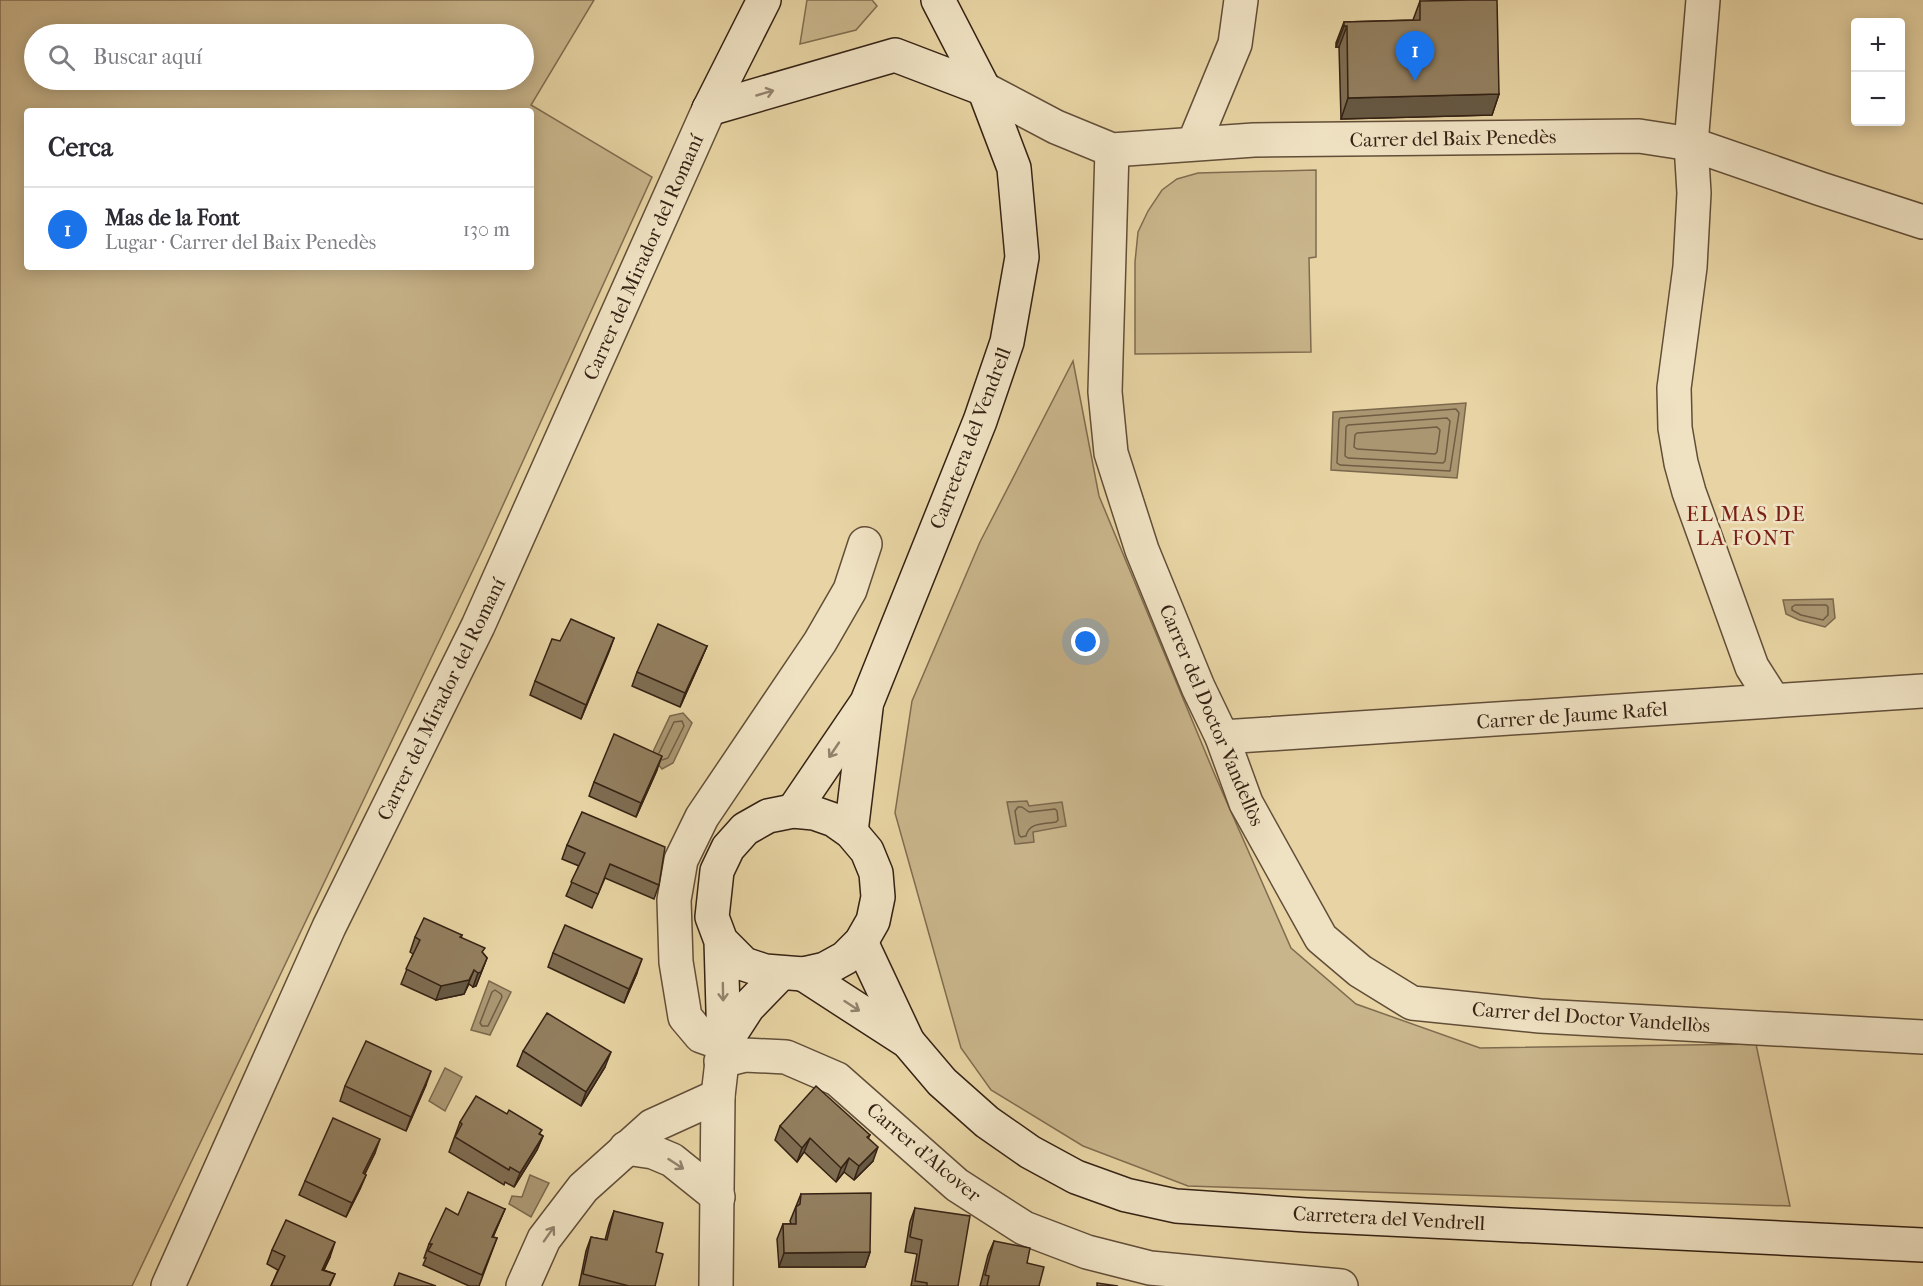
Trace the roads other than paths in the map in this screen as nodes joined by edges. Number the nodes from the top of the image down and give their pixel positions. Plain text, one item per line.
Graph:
1 (764, 0) edge
2 (938, 0) edge
3 (1241, 0) edge
4 (1702, 0) edge
5 (984, 89) junction
6 (709, 109) junction
7 (1194, 143) junction
8 (1691, 144) junction
9 (1112, 150) junction
10 (1923, 222) edge
11 (865, 544) dead end
12 (1923, 692) edge
13 (1773, 700) junction
14 (867, 702) junction
15 (1222, 737) junction
16 (793, 811) junction
17 (851, 832) junction
18 (722, 941) junction
19 (861, 942) junction
20 (792, 973) junction
21 (1923, 1037) edge
22 (908, 1042) junction
23 (723, 1052) junction
24 (718, 1096) junction
25 (626, 1148) junction
26 (718, 1197) junction
27 (1923, 1245) edge
28 (168, 1286) edge
29 (523, 1286) edge
30 (716, 1286) edge
31 (1341, 1286) edge

1 - 6 street, Carrer del Mirador del Romaní
2 - 5 street, Carretera del Vendrell
3 - 7 street
4 - 8 street
6 -> 5 street, Carrer del Baix Penedès
5 - 9 street, Carrer del Baix Penedès
5 - 14 street, Carretera del Vendrell
6 - 28 street, Carrer del Mirador del Romaní
7 - 8 street, Carrer del Baix Penedès
7 - 9 street, Carrer del Baix Penedès
8 - 10 street, Carrer del Baix Penedès
8 - 13 street
9 - 15 street, Carrer del Doctor Vandellòs
11 - 23 street
12 - 13 street, Carrer de Jaume Rafel
13 - 15 street, Carrer de Jaume Rafel
14 -> 16 street, Carretera del Vendrell
14 - 17 street, Carretera del Vendrell
15 - 21 street, Carrer del Doctor Vandellòs
16 - 17 street
16 - 18 street
17 - 19 street
18 - 20 street
18 -> 23 street
19 - 20 street
19 - 22 street, Carretera del Vendrell
20 -> 22 street, Carretera del Vendrell
20 - 23 street
22 - 27 street, Carretera del Vendrell
23 - 24 street
23 - 31 street, Carrer d'Alcover
24 - 25 street
24 - 26 street
25 -> 26 street
29 -> 25 street
26 - 30 street

